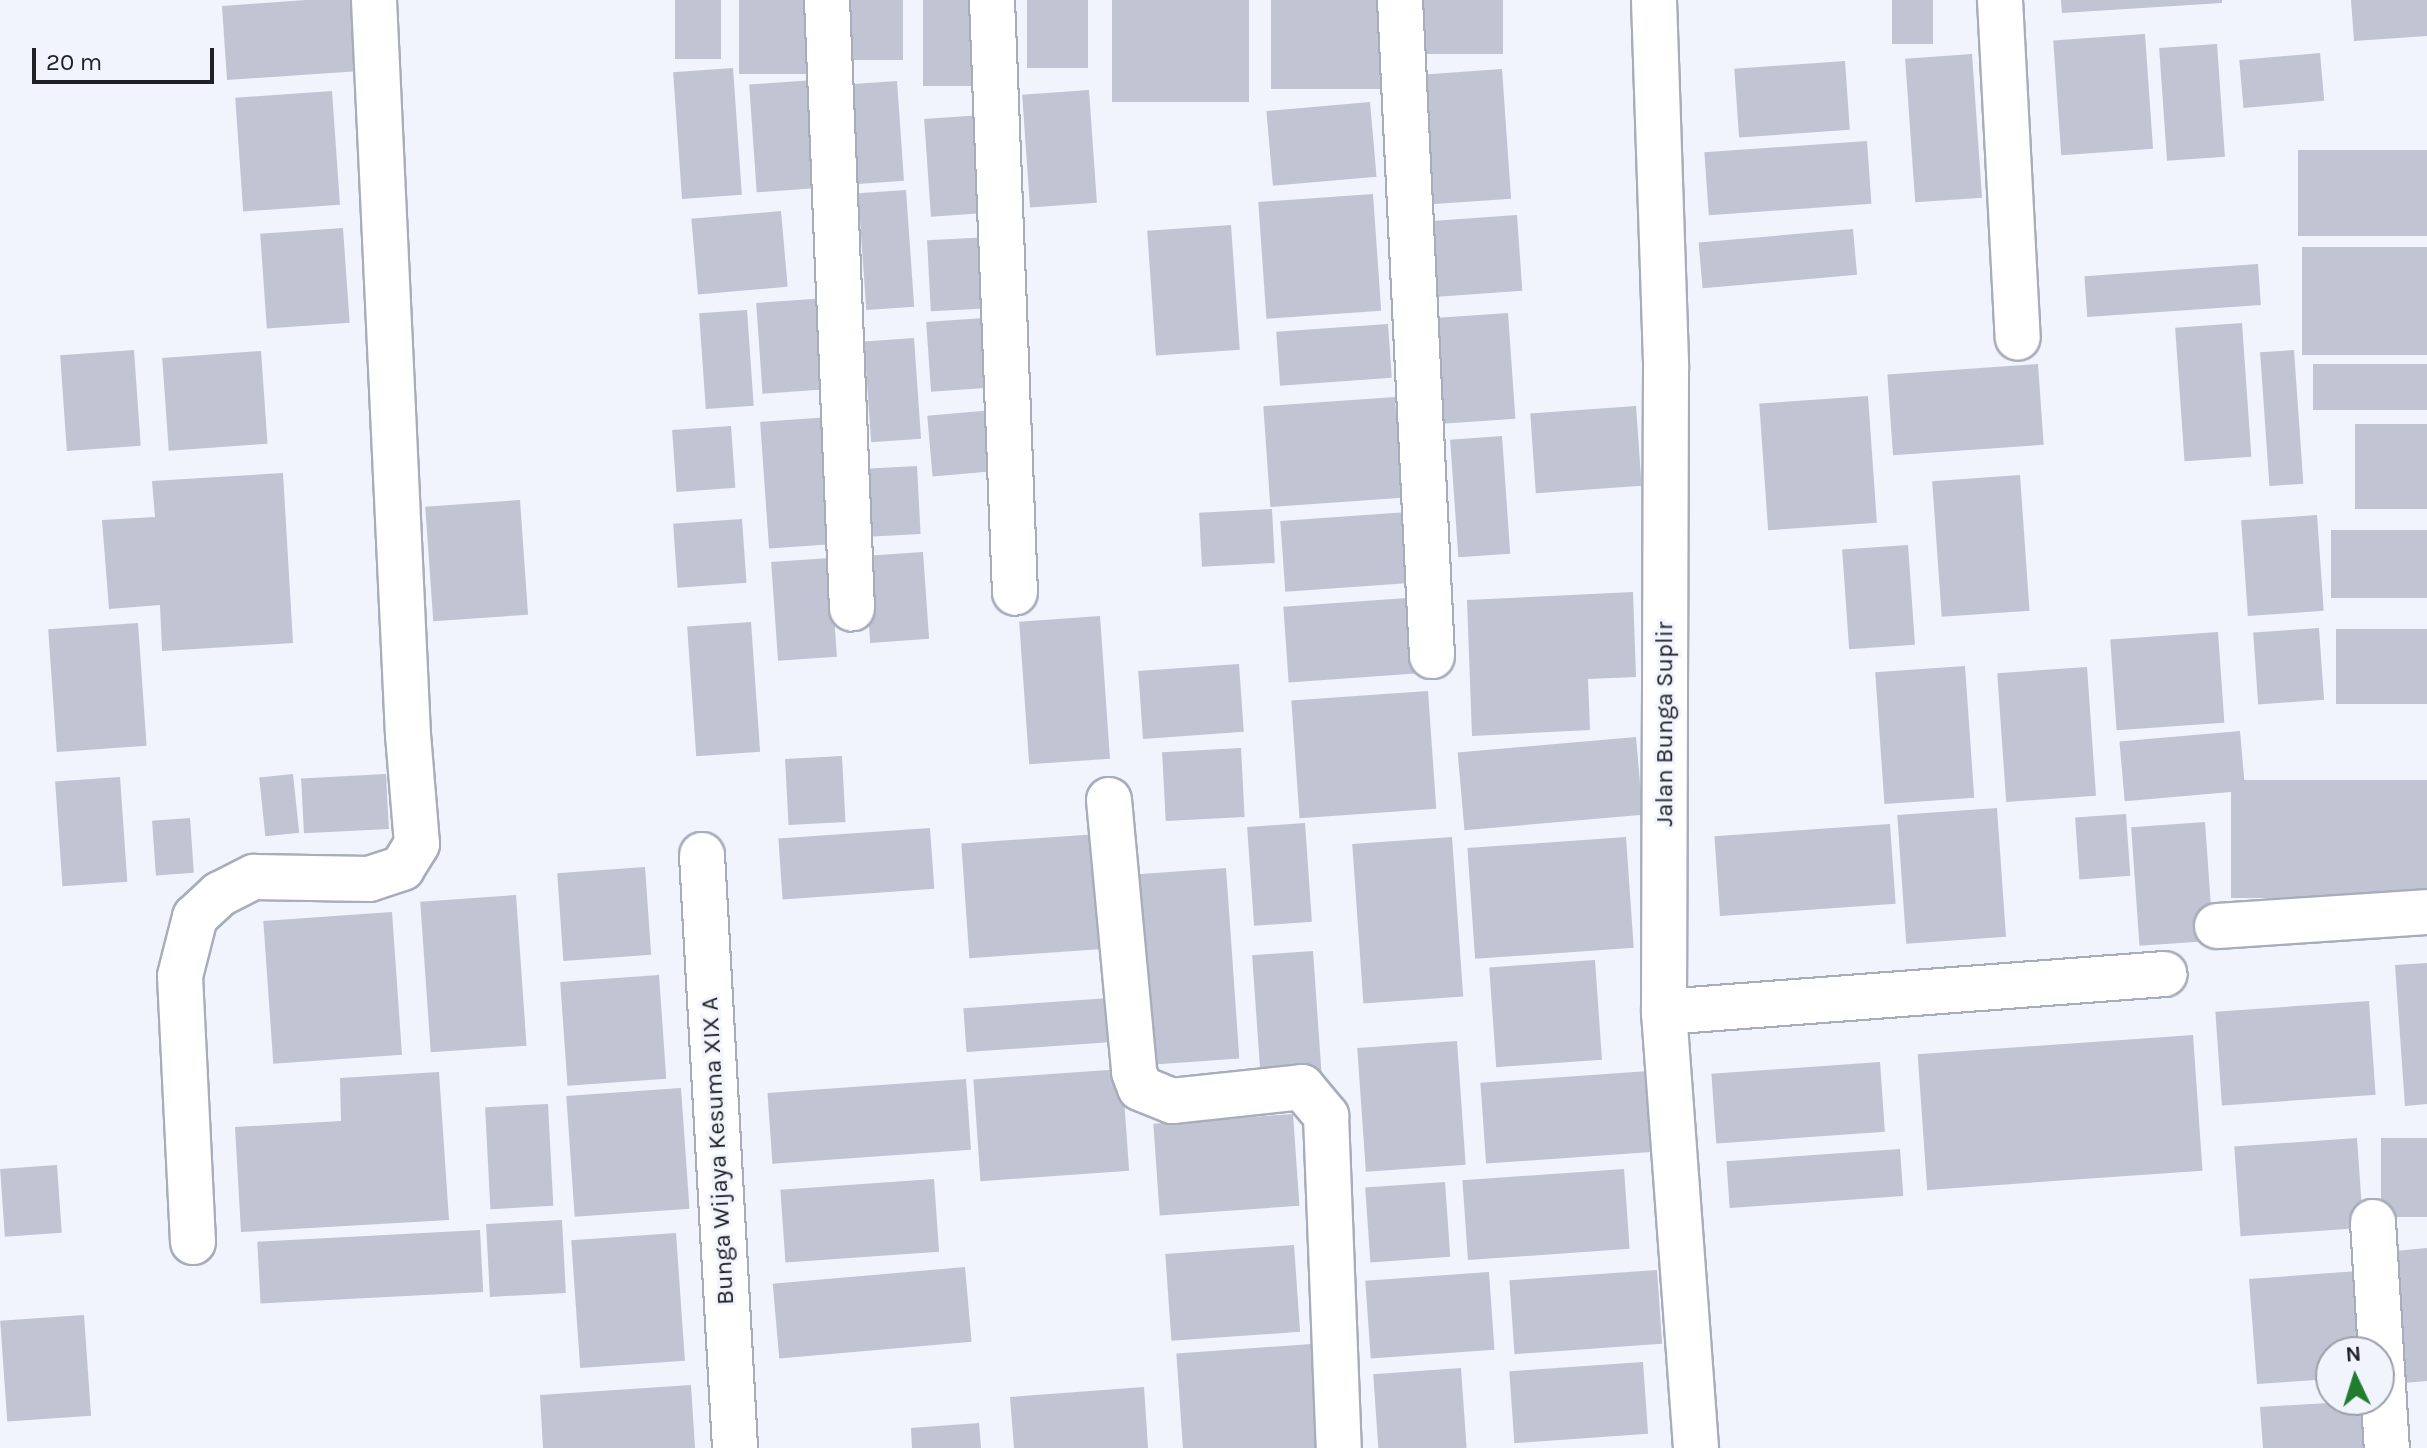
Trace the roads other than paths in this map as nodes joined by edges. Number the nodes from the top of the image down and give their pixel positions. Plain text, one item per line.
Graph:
1 (374, 0) edge
2 (827, 0) edge
3 (992, 0) edge
4 (1400, 0) edge
5 (1654, 0) edge
6 (2000, 0) edge
7 (2018, 338) dead end
8 (1015, 593) dead end
9 (852, 608) dead end
10 (1432, 656) dead end
11 (1109, 800) dead end
12 (702, 855) dead end
13 (2427, 912) edge
14 (2217, 926) dead end
15 (2165, 974) dead end
16 (1664, 1012) junction
17 (2373, 1222) dead end
18 (193, 1242) dead end
19 (735, 1448) edge
20 (1339, 1448) edge
21 (1696, 1448) edge
22 (2387, 1448) edge

1 - 18 street
2 - 9 street
3 - 8 street
4 - 10 street
5 - 16 street, Jalan Bunga Suplir
6 - 7 street
11 - 20 street
12 - 19 street, Bunga Wijaya Kesuma XIX A
13 - 14 street
15 - 16 street
16 - 21 street, Jalan Bunga Suplir
17 - 22 street

